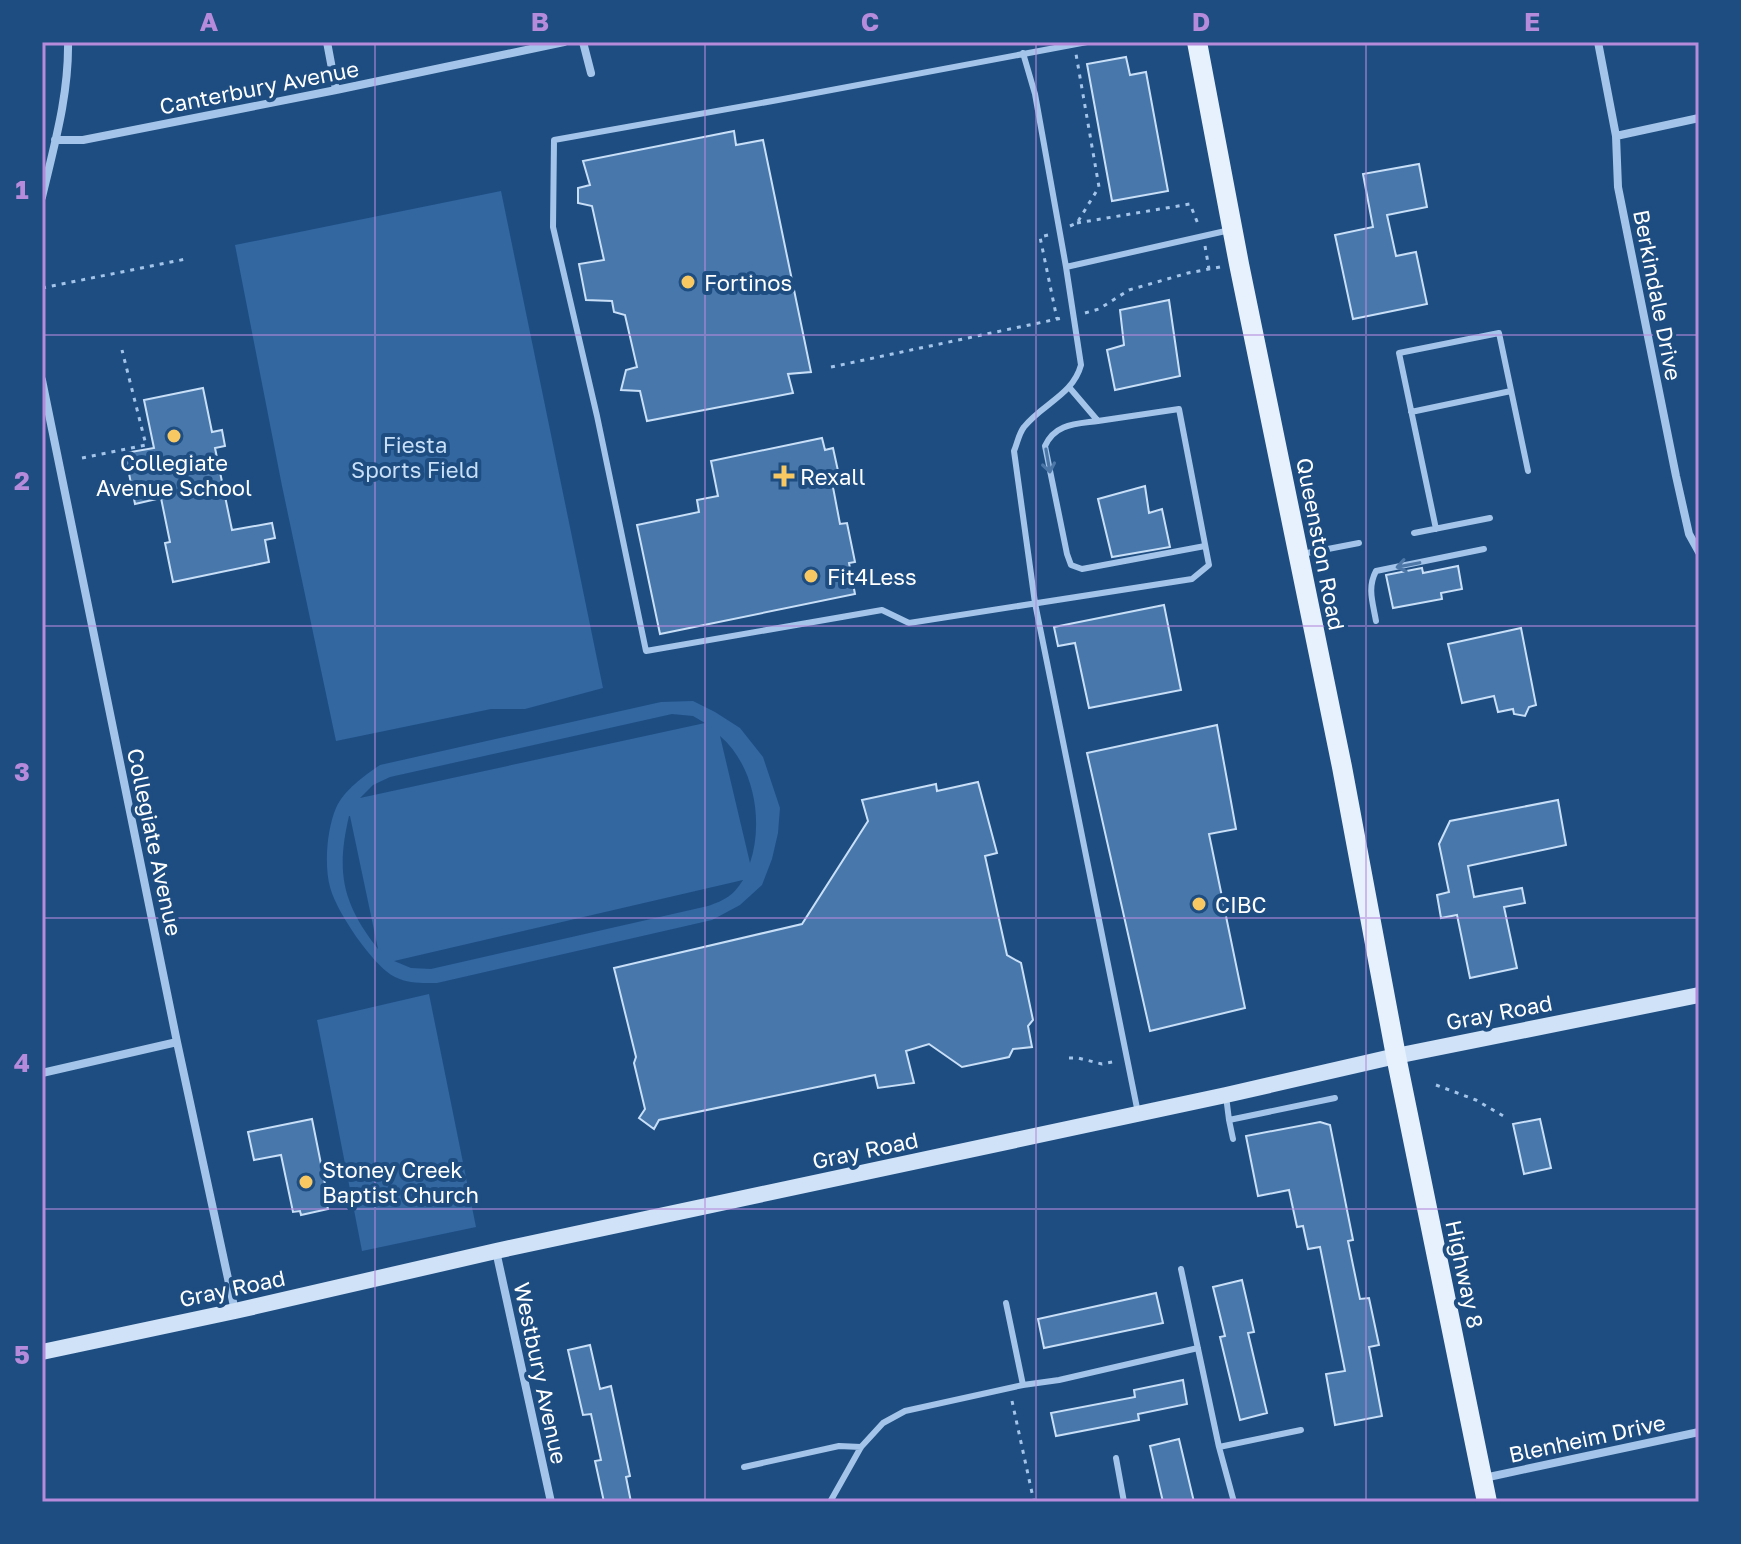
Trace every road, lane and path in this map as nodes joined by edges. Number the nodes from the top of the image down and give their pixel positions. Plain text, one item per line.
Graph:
1 (68, 42) edge
2 (327, 42) edge
3 (564, 42) edge
4 (583, 42) edge
5 (1087, 42) edge
6 (1197, 42) edge
7 (1598, 42) edge
8 (1074, 45) junction
9 (1023, 53) junction
10 (591, 73) dead end
11 (336, 90) junction
12 (1699, 118) edge
13 (1616, 136) junction
14 (55, 140) junction
15 (42, 197) edge
16 (1077, 223) junction
17 (1233, 229) junction
18 (1060, 232) junction
19 (1203, 237) junction
20 (186, 259) dead end
21 (1239, 264) junction
22 (1066, 267) junction
23 (1209, 269) junction
24 (42, 288) edge
25 (1074, 316) junction
26 (1057, 319) junction
27 (122, 350) dead end
28 (831, 367) dead end
29 (42, 380) edge
30 (1069, 387) junction
31 (1511, 391) junction
32 (1411, 412) junction
33 (1098, 421) junction
34 (54, 443) junction
35 (42, 445) edge
36 (82, 458) dead end
37 (1528, 471) dead end
38 (1490, 518) dead end
39 (1436, 529) junction
40 (1414, 533) dead end
41 (1359, 543) dead end
42 (1205, 546) junction
43 (1484, 549) dead end
44 (1699, 552) edge
45 (1299, 555) junction
46 (1035, 603) junction
47 (1376, 621) dead end
48 (1699, 995) edge
49 (177, 1042) junction
50 (1396, 1056) junction
51 (1069, 1058) dead end
52 (1128, 1059) junction
53 (42, 1073) edge
54 (1436, 1085) dead end
55 (1226, 1095) junction
56 (1335, 1098) dead end
57 (1138, 1114) junction
58 (1505, 1117) dead end
59 (1229, 1120) junction
60 (1233, 1139) dead end
61 (496, 1251) junction
62 (1181, 1269) dead end
63 (1006, 1303) dead end
64 (235, 1311) junction
65 (1198, 1348) junction
66 (42, 1352) edge
67 (1023, 1385) junction
68 (1009, 1389) junction
69 (1301, 1430) dead end
70 (1699, 1432) edge
71 (861, 1447) junction
72 (1219, 1447) junction
73 (1116, 1458) dead end
74 (744, 1467) dead end
75 (1483, 1479) junction
76 (551, 1502) edge
77 (830, 1502) edge
78 (1034, 1502) edge
79 (1124, 1502) edge
80 (1234, 1502) edge
81 (1487, 1502) edge

1 - 14 street
2 - 11 street
3 - 11 street, Canterbury Avenue
4 - 10 street
5 - 8 lane
6 - 17 main road, Queenston Road
7 - 13 street, Berkindale Drive
8 - 9 lane
8 - 16 path
9 - 18 lane
9 - 46 lane
11 - 14 street, Canterbury Avenue
12 - 13 street
13 - 44 street, Berkindale Drive
14 - 15 street
16 - 18 path
16 - 19 path
17 - 19 lane
17 - 21 main road, Queenston Road
18 - 22 lane
18 - 26 path
19 - 22 lane
19 - 23 path
20 - 24 path
21 - 23 path
21 - 45 main road, Queenston Road
22 - 25 lane
23 - 25 path
25 - 26 path
25 - 30 lane
26 - 28 path
27 - 36 path
29 - 34 street, Collegiate Avenue
30 - 33 lane
30 - 46 lane
31 - 32 lane
31 - 32 lane
31 - 37 lane
32 - 39 lane
33 - 42 lane
33 -> 42 lane
34 - 35 street
34 - 49 street, Collegiate Avenue
38 - 39 lane
39 - 40 lane
41 - 45 lane
42 - 46 lane
43 -> 47 lane
45 - 50 main road, Queenston Road
46 - 52 lane
48 - 50 main road, Gray Road
49 - 53 street
49 - 64 street, Collegiate Avenue
50 - 55 main road, Gray Road
50 - 75 main road, Highway 8
51 - 52 path
52 - 57 lane
54 - 58 path
55 - 57 main road, Gray Road
55 - 59 lane
56 - 59 lane
57 - 61 main road, Gray Road
59 - 60 lane
61 - 64 main road, Gray Road
61 - 76 street, Westbury Avenue
62 - 65 lane
63 - 67 lane
64 - 66 main road, Gray Road
65 - 67 lane
65 - 72 lane
67 - 68 lane
68 - 71 lane
68 - 78 path
69 - 72 lane
70 - 75 street, Blenheim Drive
71 - 74 lane
71 - 77 lane
72 - 80 lane
73 - 79 lane
75 - 81 main road, Highway 8

